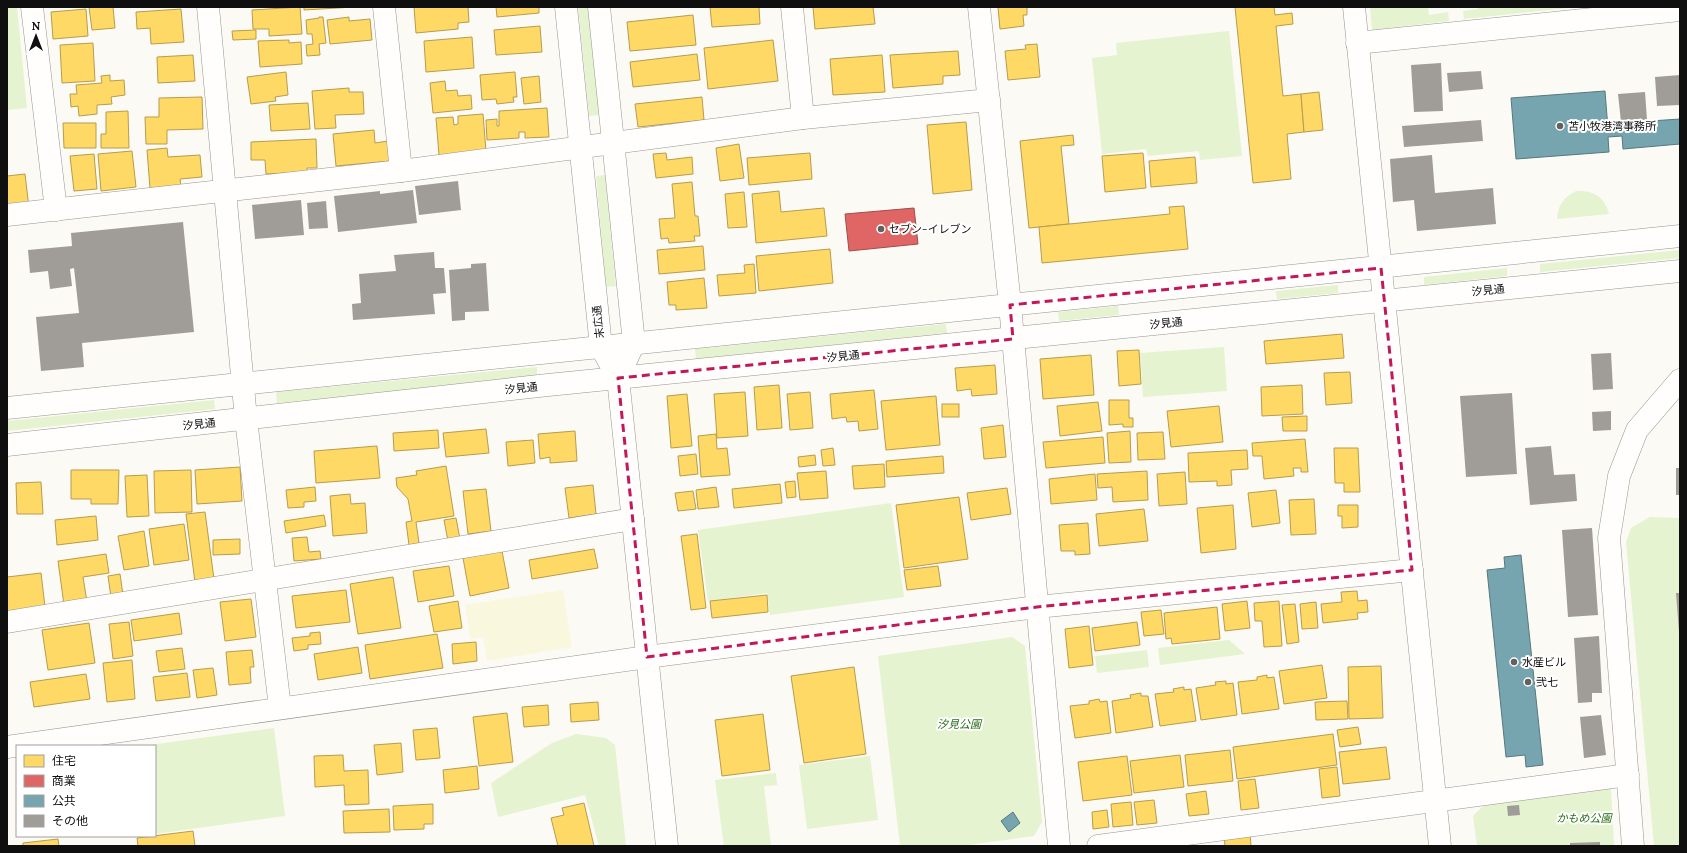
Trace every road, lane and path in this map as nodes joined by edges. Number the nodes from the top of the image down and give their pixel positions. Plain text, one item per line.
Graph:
1 (32, 7) edge
2 (208, 7) edge
3 (384, 7) edge
4 (566, 7) edge
5 (599, 7) edge
6 (792, 7) edge
7 (979, 7) edge
8 (1354, 7) edge
9 (1680, 10) edge
10 (1358, 43) junction
11 (989, 100) junction
12 (803, 118) junction
13 (613, 143) junction
14 (580, 148) junction
15 (401, 171) junction
16 (225, 192) junction
17 (56, 210) junction
18 (7, 215) edge
19 (1680, 236) edge
20 (1381, 268) junction
21 (1680, 271) edge
22 (1384, 300) junction
23 (1010, 305) junction
24 (1013, 339) junction
25 (634, 343) junction
26 (601, 347) junction
27 (618, 378) junction
28 (1680, 380) edge
29 (242, 384) junction
30 (7, 408) edge
31 (246, 419) junction
32 (7, 444) edge
33 (633, 519) junction
34 (1412, 570) junction
35 (264, 580) junction
36 (1037, 607) junction
37 (7, 622) edge
38 (648, 657) junction
39 (280, 708) junction
40 (21, 745) edge
41 (1628, 775) junction
42 (1436, 801) junction
43 (667, 846) edge
44 (1059, 846) edge
45 (1098, 846) edge
46 (1440, 846) edge
47 (1633, 846) edge

1 - 17 street
2 - 16 street
3 - 15 street
4 - 14 street, 末広通
5 - 13 street
6 - 12 street
7 - 11 street
8 - 10 street
9 - 10 street
10 - 20 street
11 - 12 street
11 - 23 street
12 - 13 street
13 - 14 street
13 - 25 street
14 - 15 street
14 - 26 street, 末広通
15 - 16 street
16 - 17 street
16 - 29 street
17 - 18 street
19 - 20 street
20 - 22 street
20 - 23 street
21 - 22 street, 汐見通
22 - 24 street, 汐見通
22 - 34 street
23 - 24 street
23 - 25 street
24 - 27 street, 汐見通
24 - 36 street
25 - 26 street
25 - 27 street
26 - 27 street, 末広通
26 - 29 street
27 - 31 street, 汐見通
27 - 33 street
28 - 41 street
29 - 30 street
29 - 31 street
31 - 32 street, 汐見通
31 - 35 street
33 - 35 street
33 - 38 street
34 - 36 street
34 - 42 street
35 - 37 street
35 - 39 street
36 - 38 street
36 - 44 street
38 - 39 street
38 - 43 street
39 - 40 street
41 - 42 street
41 - 47 street
42 - 45 street
42 - 46 street

